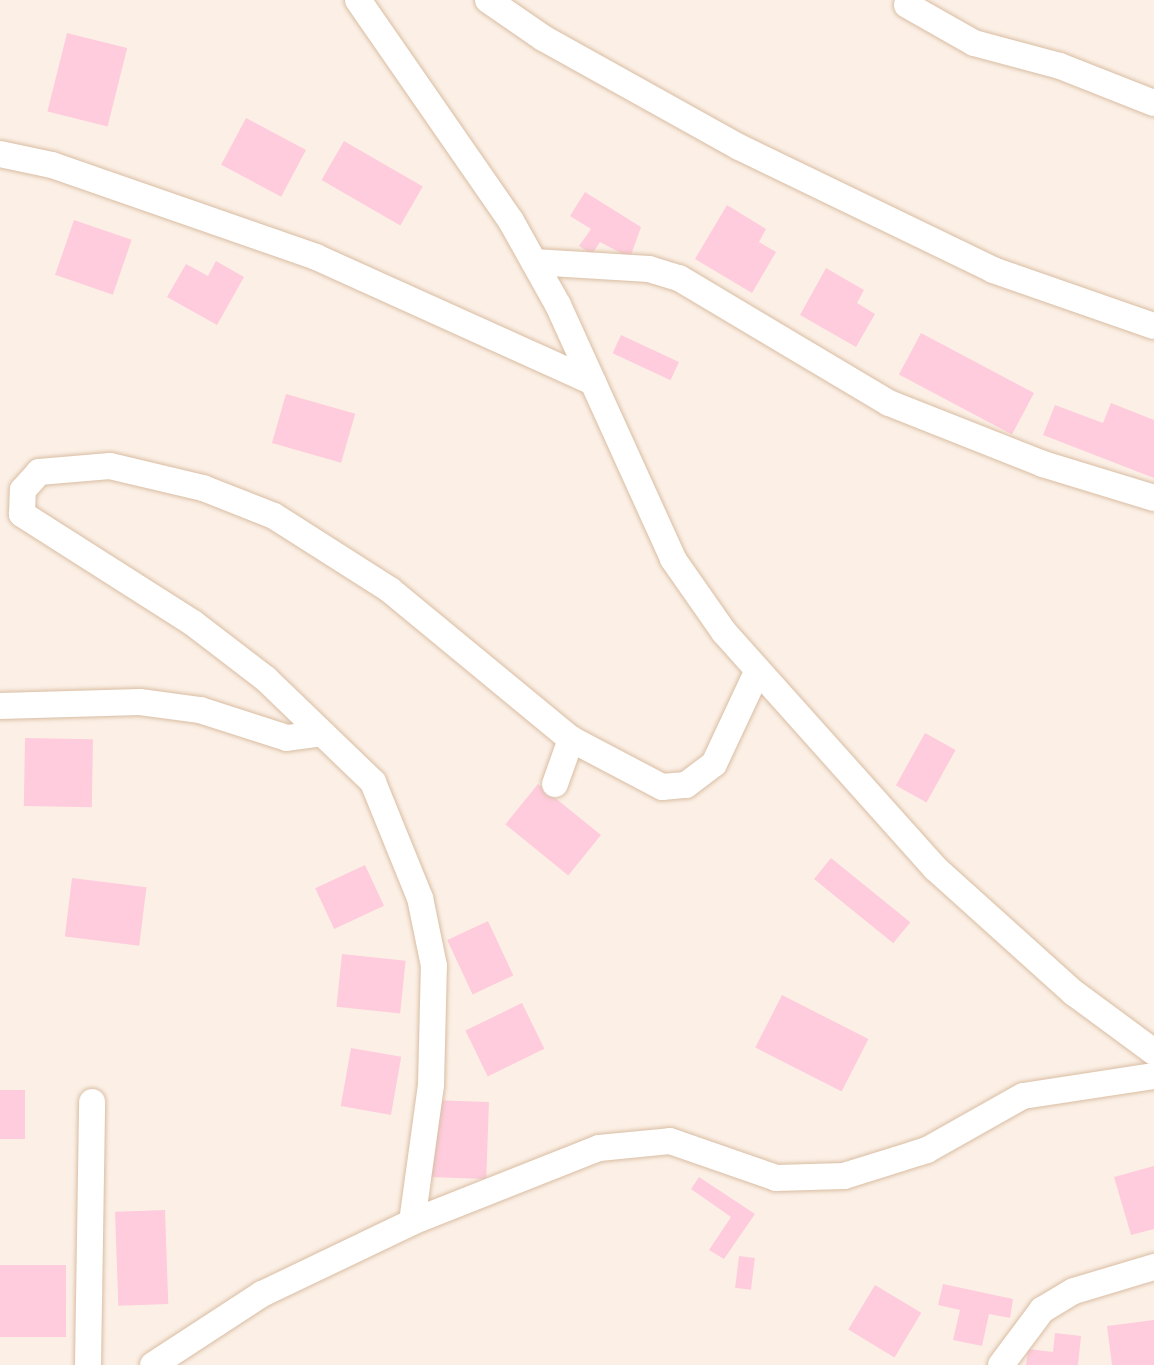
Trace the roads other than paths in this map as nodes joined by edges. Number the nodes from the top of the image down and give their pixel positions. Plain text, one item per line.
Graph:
1 (358, 0) edge
2 (488, 0) edge
3 (907, 5) dead end
4 (1154, 103) edge
5 (0, 153) edge
6 (534, 261) junction
7 (1154, 326) edge
8 (593, 382) junction
9 (1154, 498) edge
10 (10, 500) edge
11 (757, 673) junction
12 (0, 706) edge
13 (321, 733) junction
14 (571, 739) junction
15 (555, 784) dead end
16 (1154, 1052) edge
17 (1154, 1076) edge
18 (92, 1102) dead end
19 (412, 1223) junction
20 (1154, 1267) edge
21 (88, 1365) edge
22 (153, 1365) edge
23 (1001, 1365) edge

1 - 6 street
2 - 7 street
3 - 4 street
5 - 8 street
6 - 8 street
6 - 9 street
8 - 11 street
10 - 13 street
10 - 14 street
11 - 14 street
11 - 16 street
12 - 13 street
13 - 19 street
14 - 15 street
17 - 19 street
18 - 21 street
19 - 22 street
20 - 23 street

